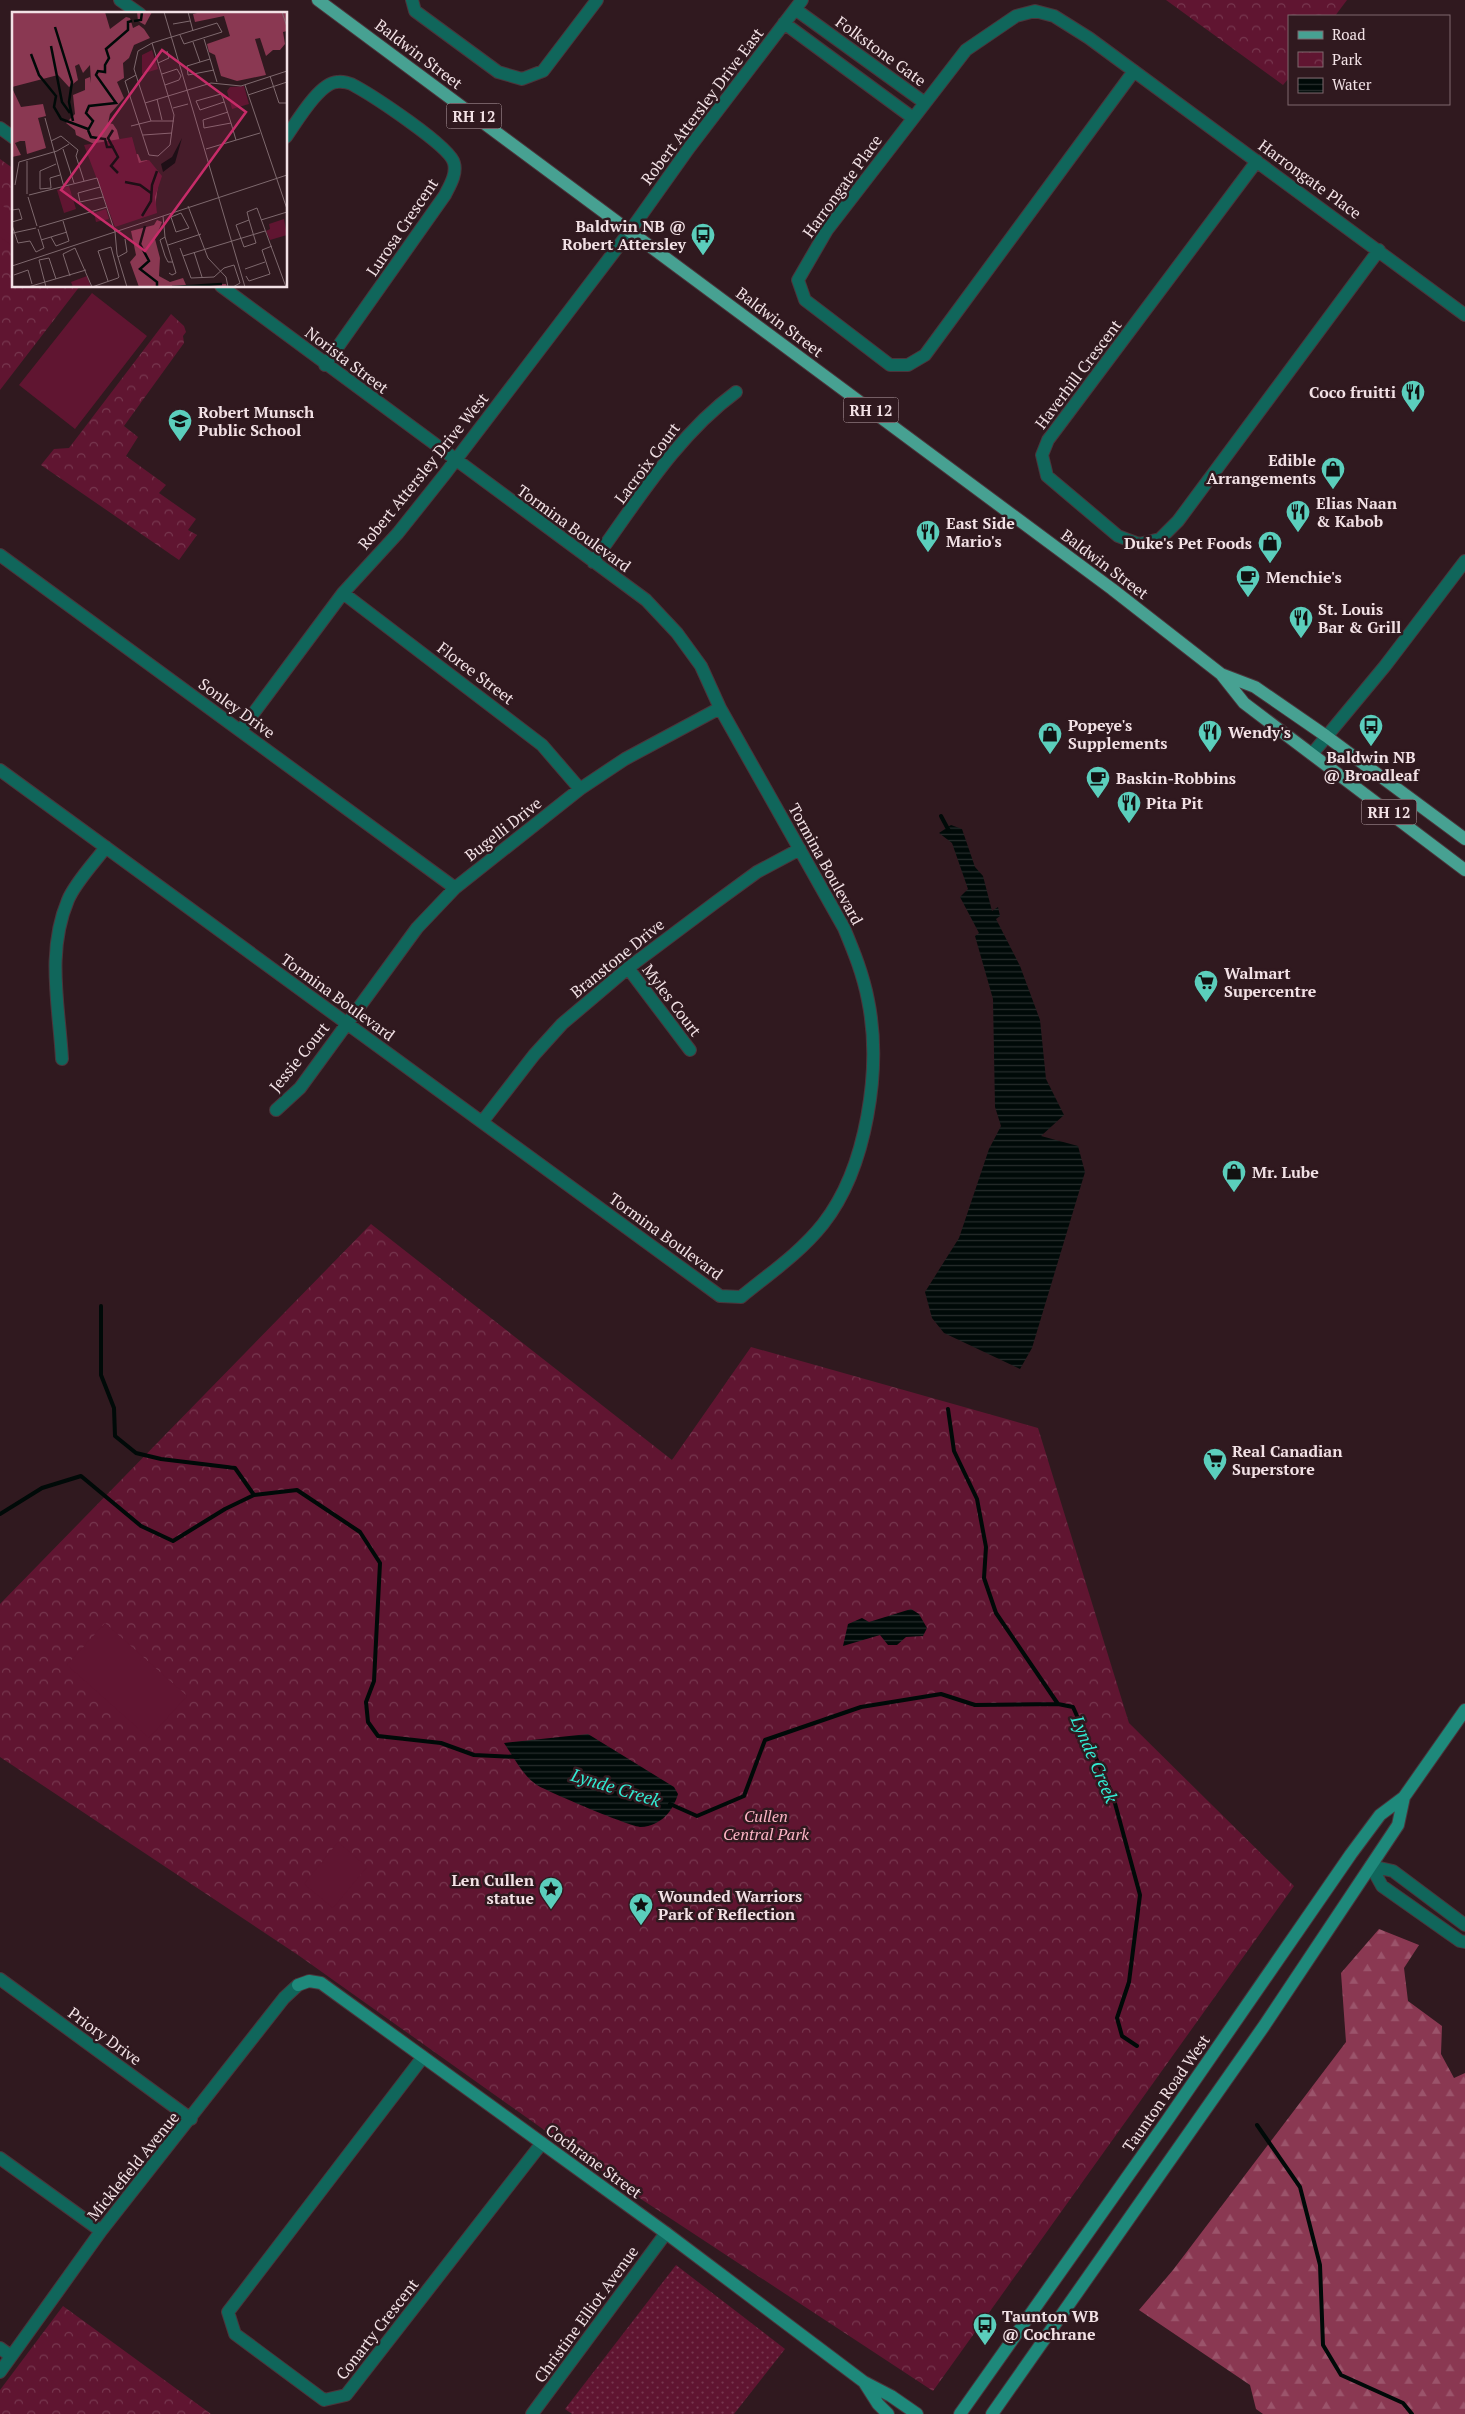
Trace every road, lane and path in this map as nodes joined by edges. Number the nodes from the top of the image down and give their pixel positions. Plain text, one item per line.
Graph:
1 (120, 0) edge
2 (318, 0) edge
3 (412, 0) edge
4 (597, 0) edge
5 (798, 4) edge
6 (137, 12) edge
7 (784, 23) junction
8 (1134, 71) junction
9 (924, 103) junction
10 (913, 118) junction
11 (0, 128) edge
12 (288, 134) edge
13 (12, 137) edge
14 (1257, 162) junction
15 (630, 231) junction
16 (1379, 250) junction
17 (224, 288) edge
18 (1465, 315) edge
19 (325, 365) junction
20 (736, 392) dead end
21 (454, 460) junction
22 (0, 555) edge
23 (1465, 561) edge
24 (593, 562) junction
25 (343, 593) junction
26 (1220, 674) junction
27 (720, 708) junction
28 (241, 730) junction
29 (1326, 736) junction
30 (1312, 754) junction
31 (0, 770) edge
32 (580, 789) junction
33 (1465, 839) edge
34 (106, 847) junction
35 (800, 849) junction
36 (1465, 870) edge
37 (455, 888) junction
38 (628, 968) junction
39 (347, 1024) junction
40 (690, 1050) dead end
41 (62, 1059) dead end
42 (276, 1110) dead end
43 (482, 1122) junction
44 (1465, 1710) edge
45 (1404, 1797) junction
46 (1371, 1866) junction
47 (1465, 1925) edge
48 (1465, 1942) edge
49 (0, 1979) edge
50 (298, 1985) joint
51 (423, 2057) junction
52 (191, 2119) junction
53 (542, 2144) junction
54 (0, 2158) edge
55 (101, 2231) junction
56 (666, 2233) junction
57 (0, 2348) edge
58 (11, 2356) junction
59 (0, 2372) edge
60 (864, 2382) junction
61 (532, 2414) edge
62 (888, 2414) edge
63 (917, 2414) edge
64 (960, 2414) edge
65 (992, 2414) edge

1 - 6 street
2 - 15 main road, Baldwin Street / RH 12
3 - 4 street
5 - 7 street, Robert Attersley Drive East
5 - 9 street, Folkstone Gate
7 - 10 street
7 - 15 street, Robert Attersley Drive East
8 - 9 street, Harrongate Place
8 - 10 street, Harrongate Place
8 - 14 street, Harrongate Place
9 - 10 street, Harrongate Place
11 - 13 street
12 - 19 street, Lurosa Crescent
14 - 16 street, Harrongate Place
14 - 16 street, Haverhill Crescent
15 - 21 street, Robert Attersley Drive West
15 - 26 main road, Baldwin Street / RH 12
16 - 18 street, Harrongate Place
17 - 19 street, Norista Street
19 - 21 street, Norista Street
20 - 24 street, Lacroix Court
21 - 24 street, Tormina Boulevard
21 - 25 street, Robert Attersley Drive West
22 - 28 street, Sonley Drive
23 - 29 street
24 - 27 street, Tormina Boulevard
25 - 28 street, Robert Attersley Drive West
25 - 32 street, Floree Street
26 - 29 main road, Baldwin Street / RH 12
26 - 30 main road, Baldwin Street / RH 12
27 - 32 street, Bugelli Drive
27 - 35 street, Tormina Boulevard
28 - 37 street, Sonley Drive
29 - 30 street
29 - 33 main road, Baldwin Street / RH 12
30 - 36 main road, Baldwin Street / RH 12
31 - 34 street, Tormina Boulevard
32 - 37 street, Bugelli Drive
34 - 39 street, Tormina Boulevard
34 - 41 street
35 - 38 street, Branstone Drive
35 - 43 street, Tormina Boulevard
37 - 39 street, Bugelli Drive
38 - 40 street, Myles Court
38 - 43 street, Branstone Drive
39 - 42 street, Jessie Court
39 - 43 street, Tormina Boulevard
44 - 45 main road, Taunton Road West
45 - 46 main road, Taunton Road West
45 - 64 main road, Taunton Road West
46 - 47 street
46 - 48 street
46 - 65 main road, Taunton Road West
49 - 52 street, Priory Drive
50 - 51 main road, Cochrane Street
50 - 52 street, Micklefield Avenue
51 - 53 main road, Cochrane Street
51 - 53 street, Conarty Crescent
52 - 55 street, Micklefield Avenue
53 - 56 main road, Cochrane Street
54 - 55 street
55 - 58 street, Micklefield Avenue
56 - 60 main road, Cochrane Street
56 - 61 street, Christine Elliot Avenue
57 - 58 street
58 - 59 street, Micklefield Avenue
60 - 62 main road, Cochrane Street
60 - 63 main road, Cochrane Street

